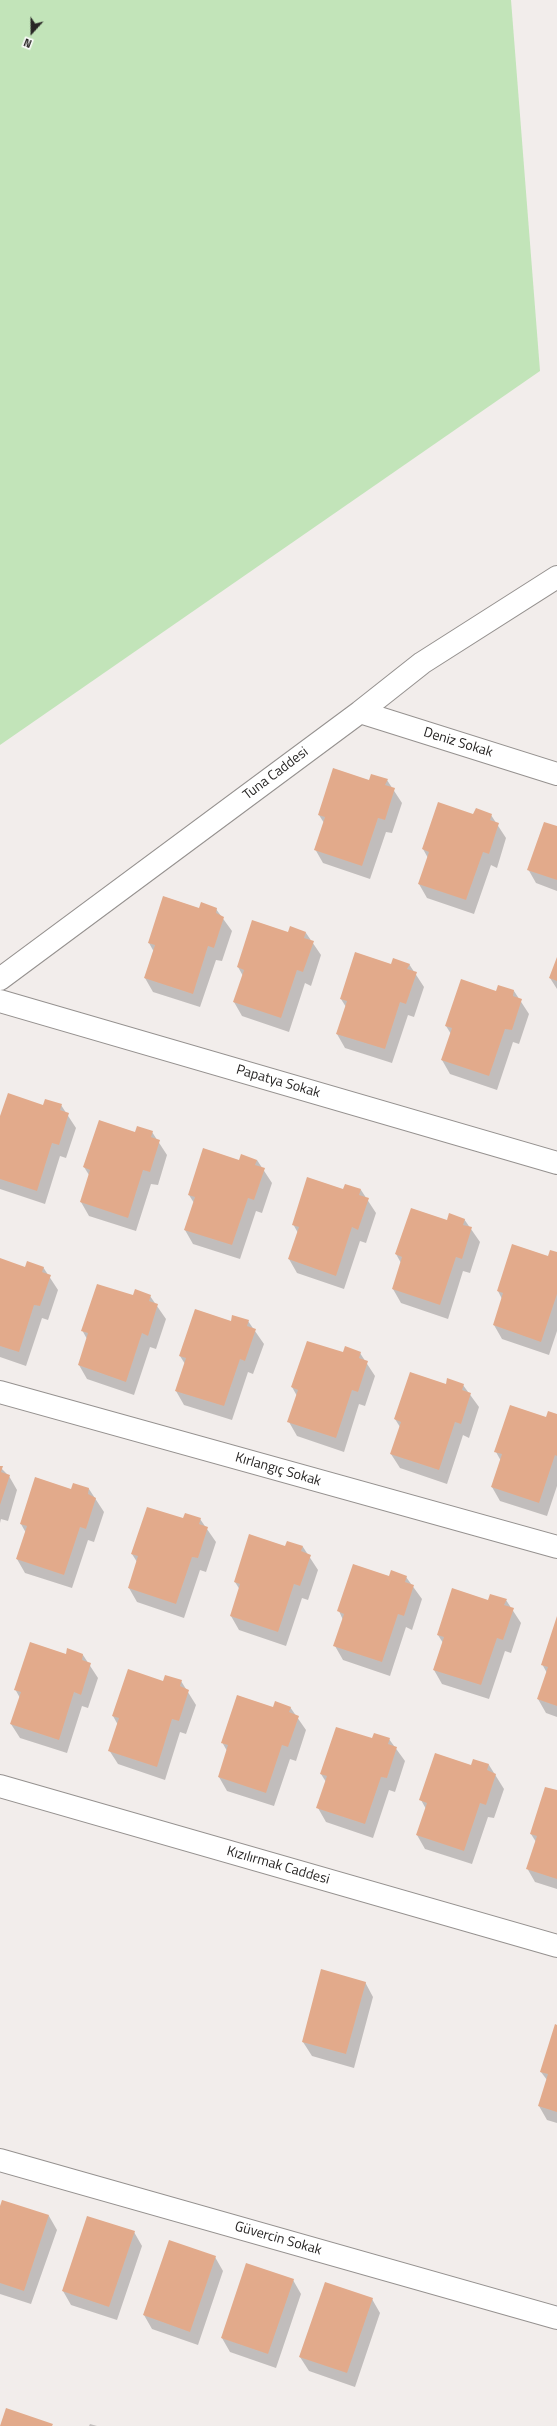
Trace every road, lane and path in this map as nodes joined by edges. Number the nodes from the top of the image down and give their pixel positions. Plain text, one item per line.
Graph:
1 (557, 577) edge
2 (360, 712) junction
3 (557, 774) edge
4 (0, 979) edge
5 (0, 1001) edge
6 (557, 1163) edge
7 (0, 1392) edge
8 (557, 1547) edge
9 (0, 1786) edge
10 (557, 1946) edge
11 (0, 2160) edge
12 (557, 2318) edge

1 - 2 street, Tuna Caddesi
2 - 3 street, Deniz Sokak
2 - 4 street, Tuna Caddesi
5 - 6 street, Papatya Sokak
7 - 8 street, Kırlangıç Sokak
9 - 10 street, Kızılırmak Caddesi
11 - 12 street, Güvercin Sokak

